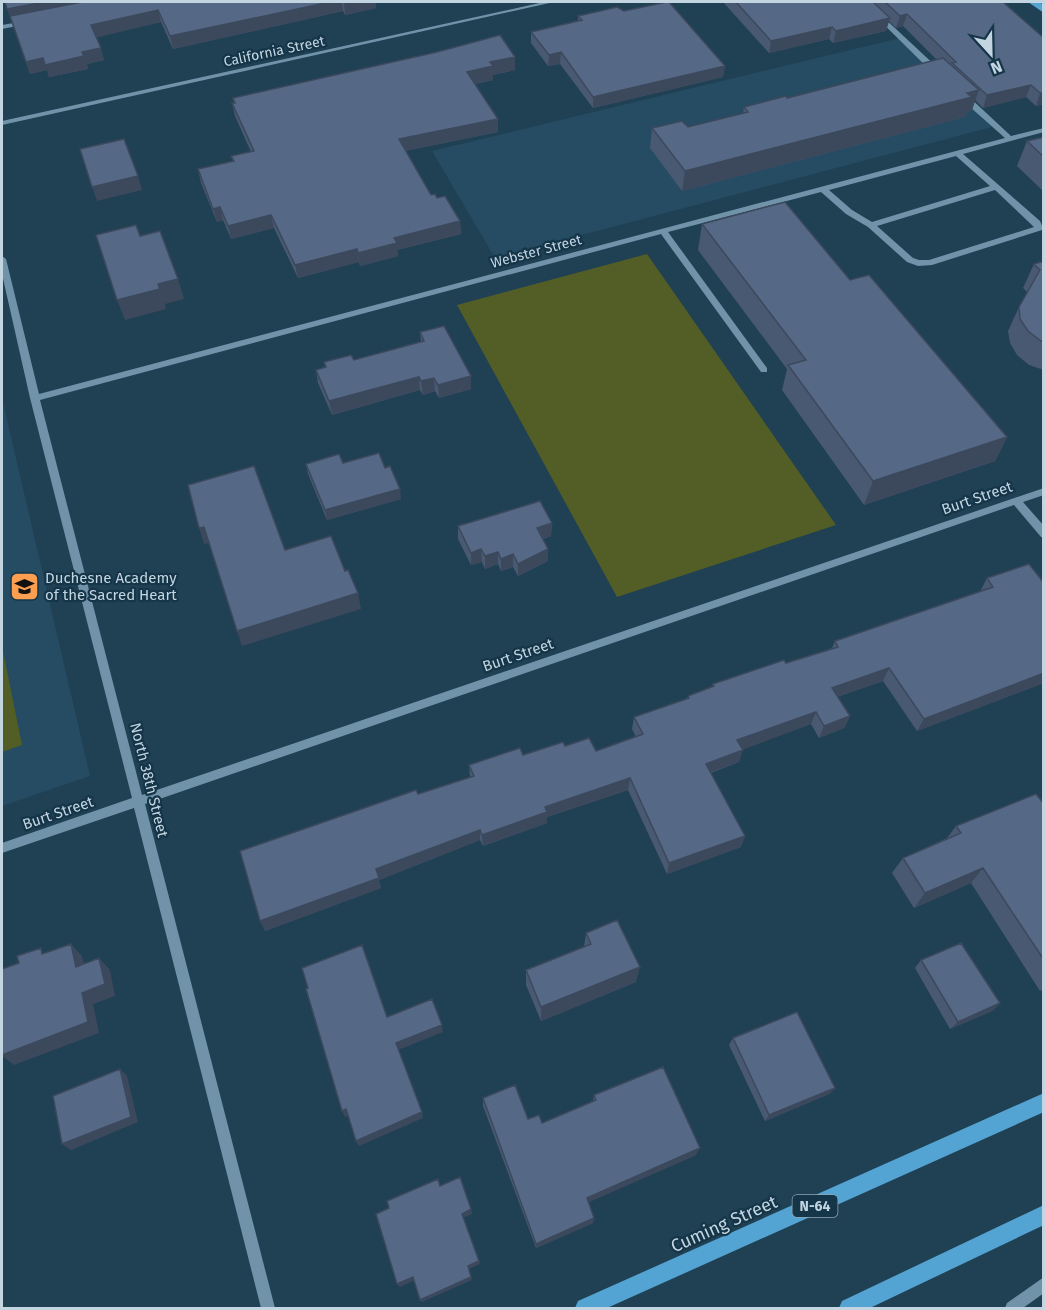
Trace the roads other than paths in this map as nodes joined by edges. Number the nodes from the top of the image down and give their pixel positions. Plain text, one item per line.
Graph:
1 (551, 2) edge
2 (864, 2) edge
3 (1033, 2) edge
4 (1044, 10) edge
5 (36, 20) edge
6 (2, 27) edge
7 (942, 77) edge
8 (959, 92) edge
9 (2, 123) edge
10 (1044, 130) edge
11 (1010, 139) junction
12 (958, 153) junction
13 (995, 188) junction
14 (823, 189) junction
15 (871, 225) junction
16 (663, 231) junction
17 (2, 259) edge
18 (764, 370) dead end
19 (35, 398) junction
20 (1044, 491) edge
21 (1016, 500) junction
22 (1044, 534) edge
23 (139, 801) junction
24 (2, 848) edge
25 (1044, 1102) edge
26 (1044, 1215) edge
27 (1044, 1284) edge
28 (857, 1307) edge
29 (268, 1308) edge
30 (585, 1308) edge
31 (1012, 1308) edge

1 - 9 street, California Street
2 - 7 street
3 - 4 main road
5 - 6 street
8 - 11 street
10 - 11 street, Webster Street
11 - 12 street, Webster Street
12 - 13 street
12 - 14 street, Webster Street
13 - 15 street
13 - 15 street
14 - 15 street
14 - 16 street, Webster Street
16 - 18 street
16 - 19 street, Webster Street
17 - 19 street, North 38th Street
19 - 23 street, North 38th Street
20 - 21 street, Burt Street
21 - 22 street
21 - 23 street, Burt Street
23 - 24 street, Burt Street
23 - 29 street, North 38th Street
25 - 30 main road, Cuming Street / N-64
26 - 28 main road
27 - 31 street

